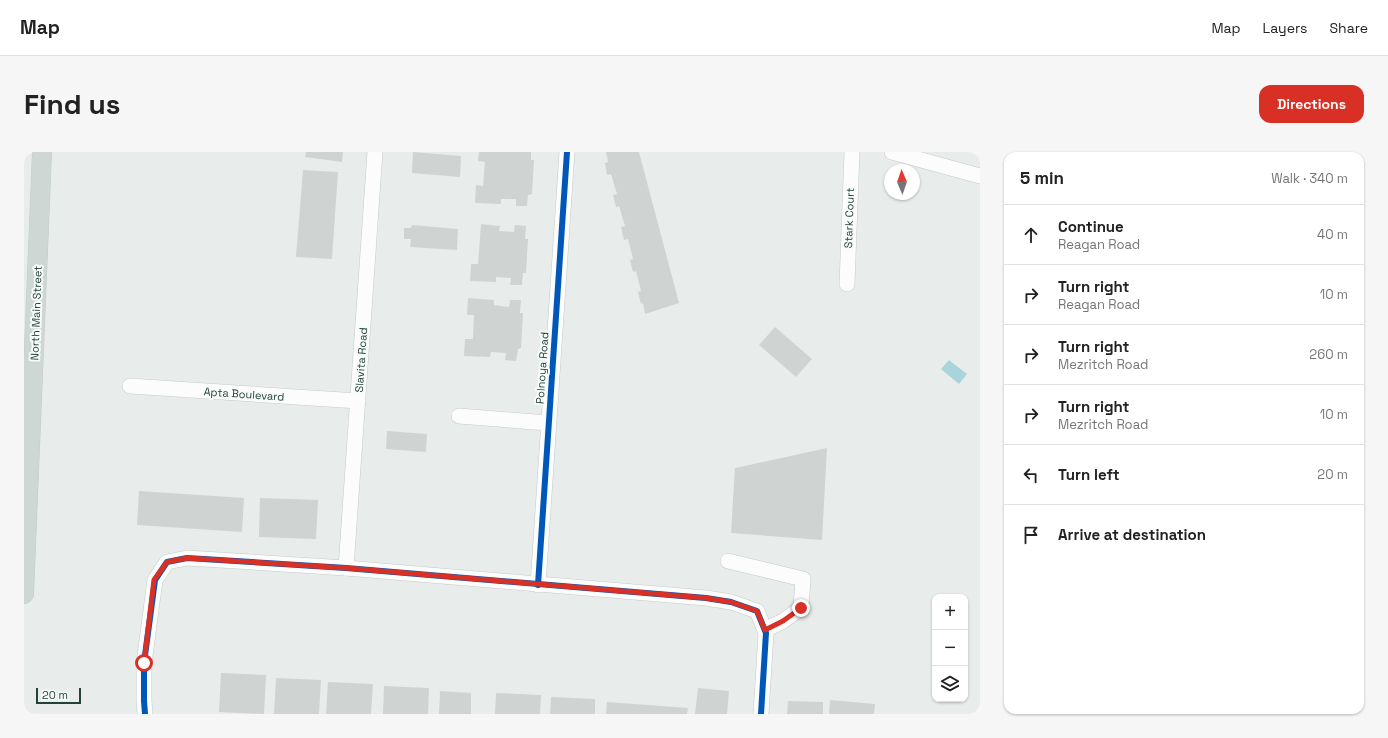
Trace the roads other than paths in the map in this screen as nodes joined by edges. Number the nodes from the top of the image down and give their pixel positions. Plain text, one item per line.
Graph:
1 (42, 152) edge
2 (375, 152) edge
3 (567, 152) edge
4 (852, 152) edge
5 (892, 152) edge
6 (980, 176) edge
7 (847, 284) dead end
8 (29, 380) edge
9 (130, 386) dead end
10 (358, 401) junction
11 (459, 416) dead end
12 (548, 423) junction
13 (728, 560) dead end
14 (346, 568) junction
15 (538, 585) junction
16 (24, 594) edge
17 (765, 630) junction
18 (145, 714) edge
19 (761, 714) edge

1 - 8 main road, North Main Street
2 - 10 street, Slavita Road
3 - 12 street, Polnoya Road
4 - 7 street, Stark Court
5 - 6 street
8 - 16 main road, North Main Street
9 - 10 street, Apta Boulevard
10 - 14 street, Slavita Road
11 - 12 street
12 - 15 street, Polnoya Road
13 - 17 street
14 - 15 street
14 - 18 street
15 - 17 street
17 - 19 street

